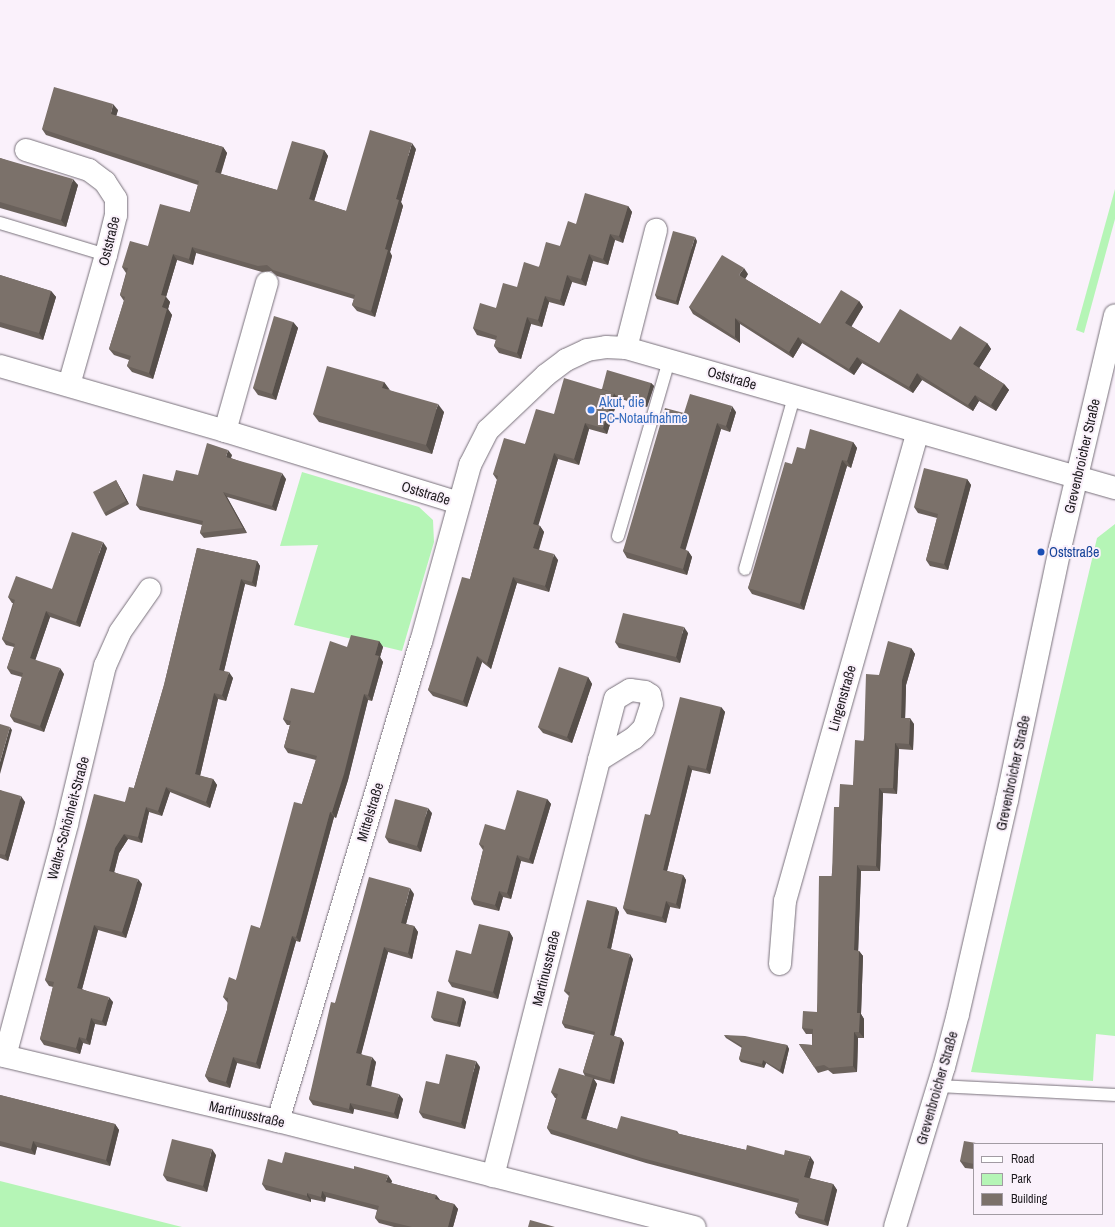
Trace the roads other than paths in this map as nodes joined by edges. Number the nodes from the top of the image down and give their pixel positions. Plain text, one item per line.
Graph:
1 (26, 150) dead end
2 (0, 223) edge
3 (656, 230) dead end
4 (106, 255) junction
5 (267, 283) dead end
6 (1115, 315) edge
7 (626, 348) junction
8 (669, 360) junction
9 (0, 366) edge
10 (69, 385) junction
11 (794, 397) junction
12 (225, 431) junction
13 (917, 433) junction
14 (1078, 478) junction
15 (1115, 488) edge
16 (459, 503) junction
17 (618, 536) dead end
18 (745, 569) dead end
19 (150, 589) dead end
20 (599, 760) dead end
21 (780, 964) dead end
22 (3, 1056) edge
23 (939, 1086) junction
24 (1115, 1095) edge
25 (278, 1120) junction
26 (493, 1176) junction
27 (694, 1227) edge
28 (894, 1227) edge

1 - 4 street, Oststraße
2 - 4 lane
3 - 7 street
4 - 10 street, Oststraße
5 - 12 street
6 - 14 street, Grevenbroicher Straße
7 - 8 street, Oststraße
7 - 16 street, Oststraße
8 - 11 street, Oststraße
8 - 17 lane
9 - 10 street, Oststraße
10 - 12 street, Oststraße
11 - 13 street, Oststraße
11 - 18 lane
12 - 16 street, Oststraße
13 - 14 street, Oststraße
13 - 21 street, Lingenstraße
14 - 15 street, Oststraße
14 - 23 street, Grevenbroicher Straße
16 - 25 street, Mittelstraße
19 - 22 street, Walter-Schönheit-Straße
20 - 26 street, Martinusstraße
22 - 25 street, Martinusstraße
23 - 24 lane
23 - 28 street, Grevenbroicher Straße
25 - 26 street, Martinusstraße
26 - 27 street, Martinusstraße

